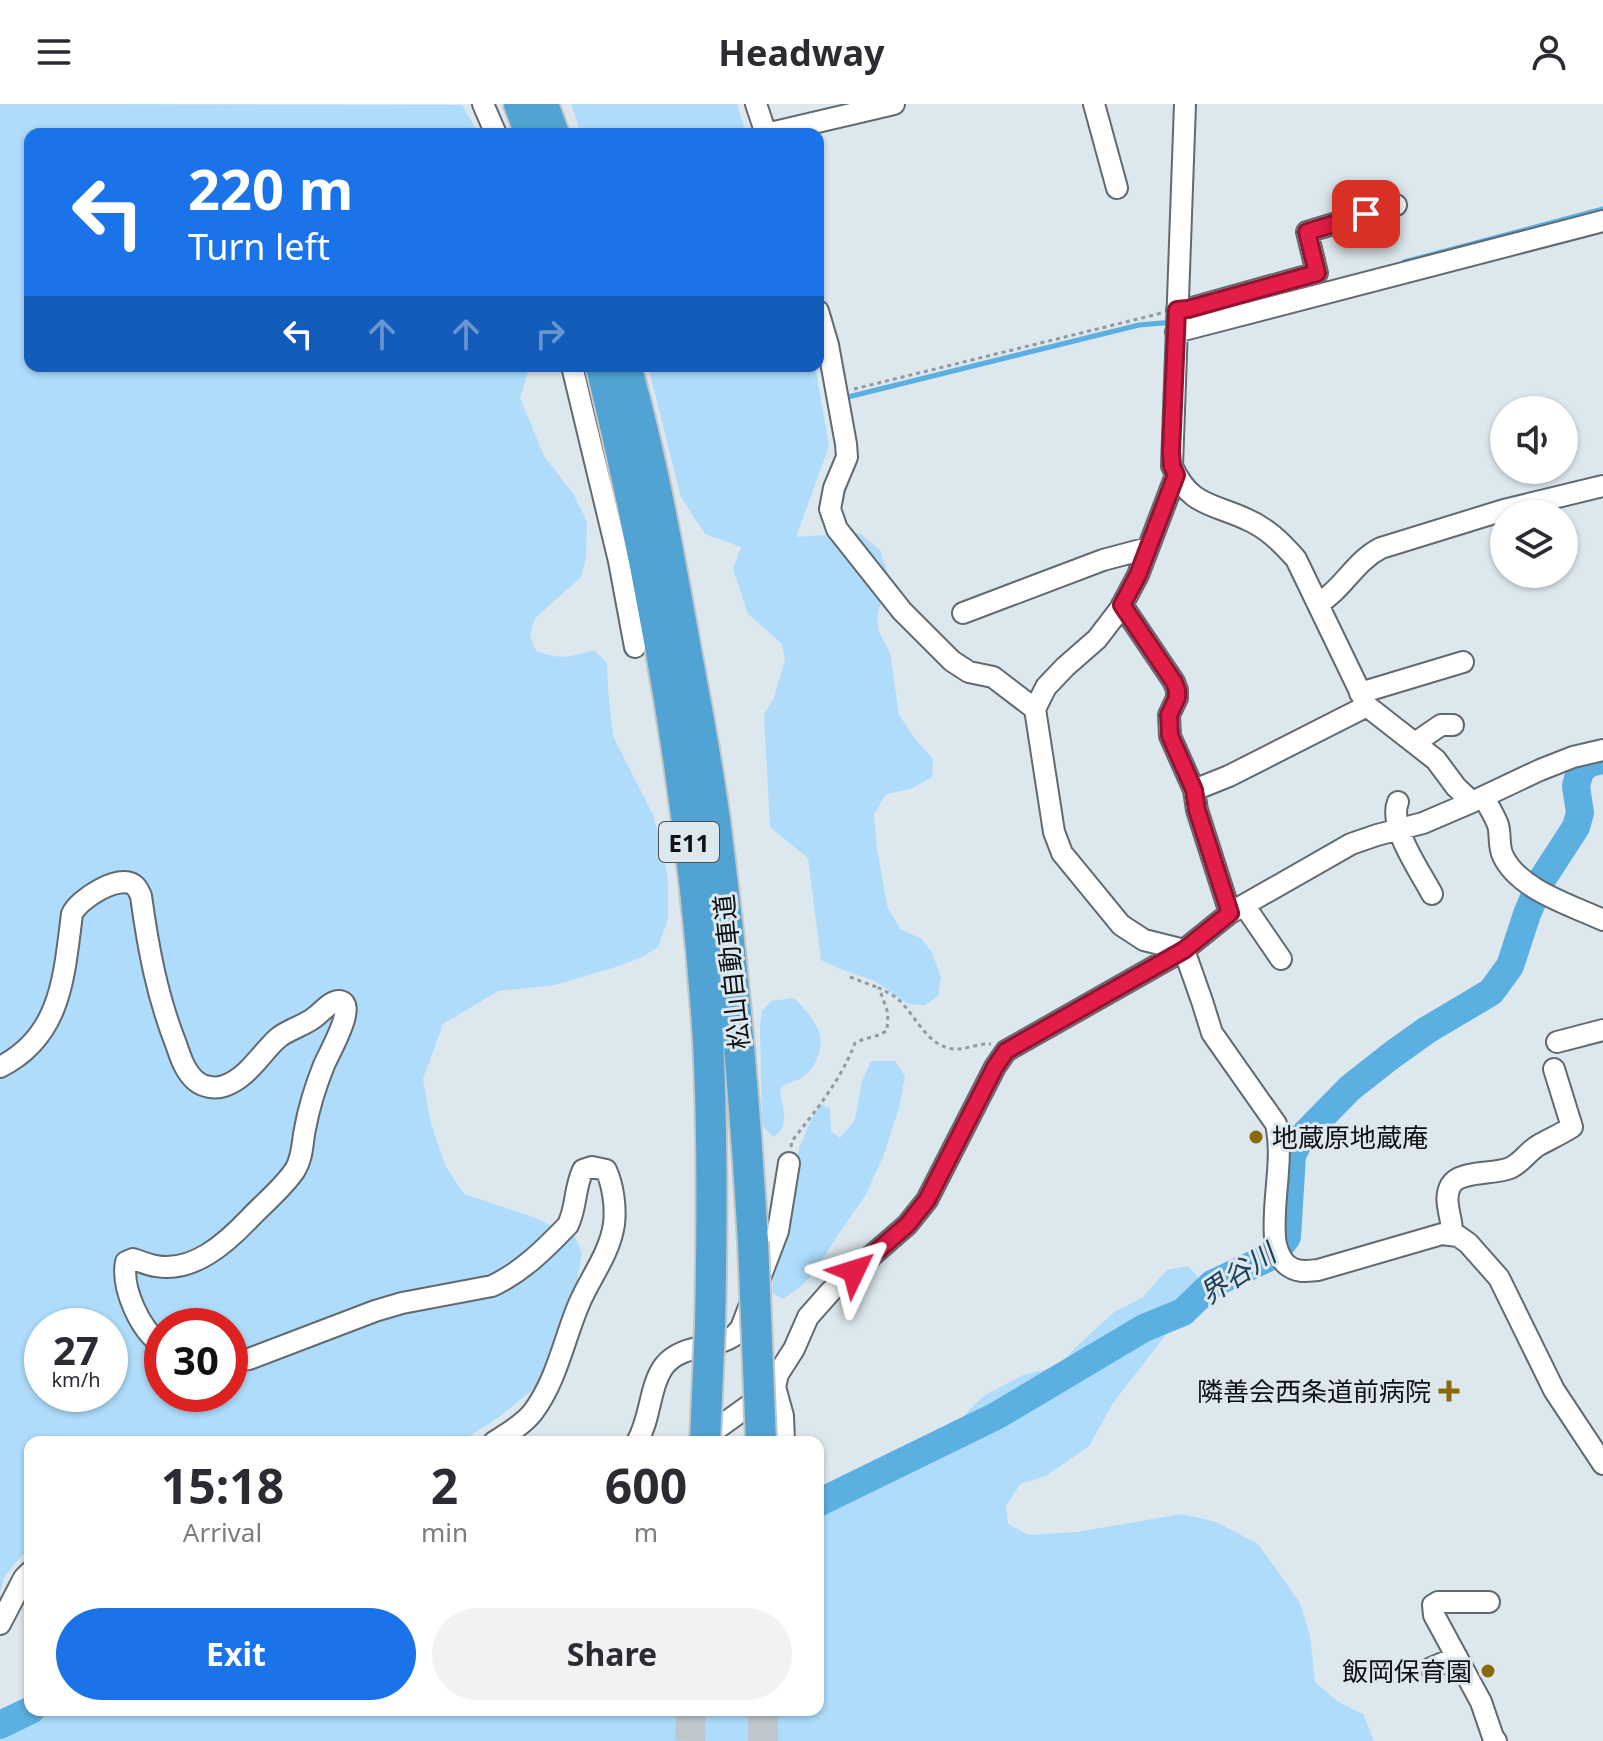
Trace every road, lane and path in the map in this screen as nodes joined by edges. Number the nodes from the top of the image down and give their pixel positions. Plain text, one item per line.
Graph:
1 (483, 104) edge
2 (519, 104) edge
3 (543, 104) edge
4 (756, 104) edge
5 (894, 104) edge
6 (1094, 104) edge
7 (1185, 104) edge
8 (493, 128) edge
9 (528, 128) edge
10 (552, 128) edge
11 (764, 128) edge
12 (792, 128) edge
13 (1117, 188) dead end
14 (1396, 205) dead end
15 (1603, 221) edge
16 (1176, 321) junction
17 (824, 331) edge
18 (573, 372) edge
19 (602, 372) edge
20 (628, 372) edge
21 (837, 394) junction
22 (1176, 475) junction
23 (1603, 486) edge
24 (1148, 548) junction
25 (1318, 604) junction
26 (1122, 605) junction
27 (963, 613) dead end
28 (635, 647) dead end
29 (1463, 662) dead end
30 (1363, 699) junction
31 (1035, 709) junction
32 (1453, 725) dead end
33 (1415, 743) junction
34 (1603, 750) edge
35 (1194, 790) junction
36 (1478, 800) junction
37 (1398, 802) dead end
38 (1398, 830) junction
39 (1432, 894) dead end
40 (1237, 909) junction
41 (1603, 920) edge
42 (1184, 950) junction
43 (1281, 959) dead end
44 (850, 977) dead end
45 (879, 988) junction
46 (1603, 1030) edge
47 (1557, 1042) dead end
48 (1006, 1051) junction
49 (0, 1067) edge
50 (1554, 1069) dead end
51 (789, 1163) joint
52 (1452, 1234) junction
53 (144, 1326) edge
54 (248, 1359) edge
55 (775, 1387) junction
56 (504, 1436) edge
57 (640, 1436) edge
58 (705, 1436) edge
59 (706, 1436) edge
60 (761, 1436) edge
61 (784, 1436) edge
62 (1601, 1458) edge
63 (24, 1578) edge
64 (1489, 1602) dead end
65 (0, 1624) edge
66 (1457, 1657) junction
67 (1431, 1668) dead end
68 (1496, 1741) edge

1 - 8 street
2 - 9 highway
3 - 10 highway
4 - 11 street
5 - 12 street
6 - 13 street
7 - 16 street
14 - 16 street
15 - 16 street
16 - 21 path
16 - 22 street
17 - 21 street
18 - 28 street
19 - 58 highway, 松山自動車道 / E11, bridge
20 - 60 highway, 松山自動車道 / E11, bridge
21 - 31 street
22 - 24 street
22 - 25 street
23 - 25 street
24 - 26 street
24 - 27 street
25 - 30 street
26 - 31 street
26 - 35 street
29 - 30 street
30 - 33 street
30 - 35 street
31 - 42 street
32 - 33 street
33 - 36 street
34 - 36 street
35 - 40 street
36 - 38 street
36 - 41 street
37 - 38 street
38 - 39 street
38 - 40 street
40 - 42 street
40 - 43 street
42 - 48 street
42 - 52 street
44 - 45 path
45 - 48 path
45 - 51 path
46 - 47 street
48 - 55 street
49 - 53 street
50 - 52 street
51 - 57 street
52 - 62 street
54 - 56 street
55 - 59 street
55 - 61 street
63 - 65 street
64 - 66 street
66 - 67 street
66 - 68 street

